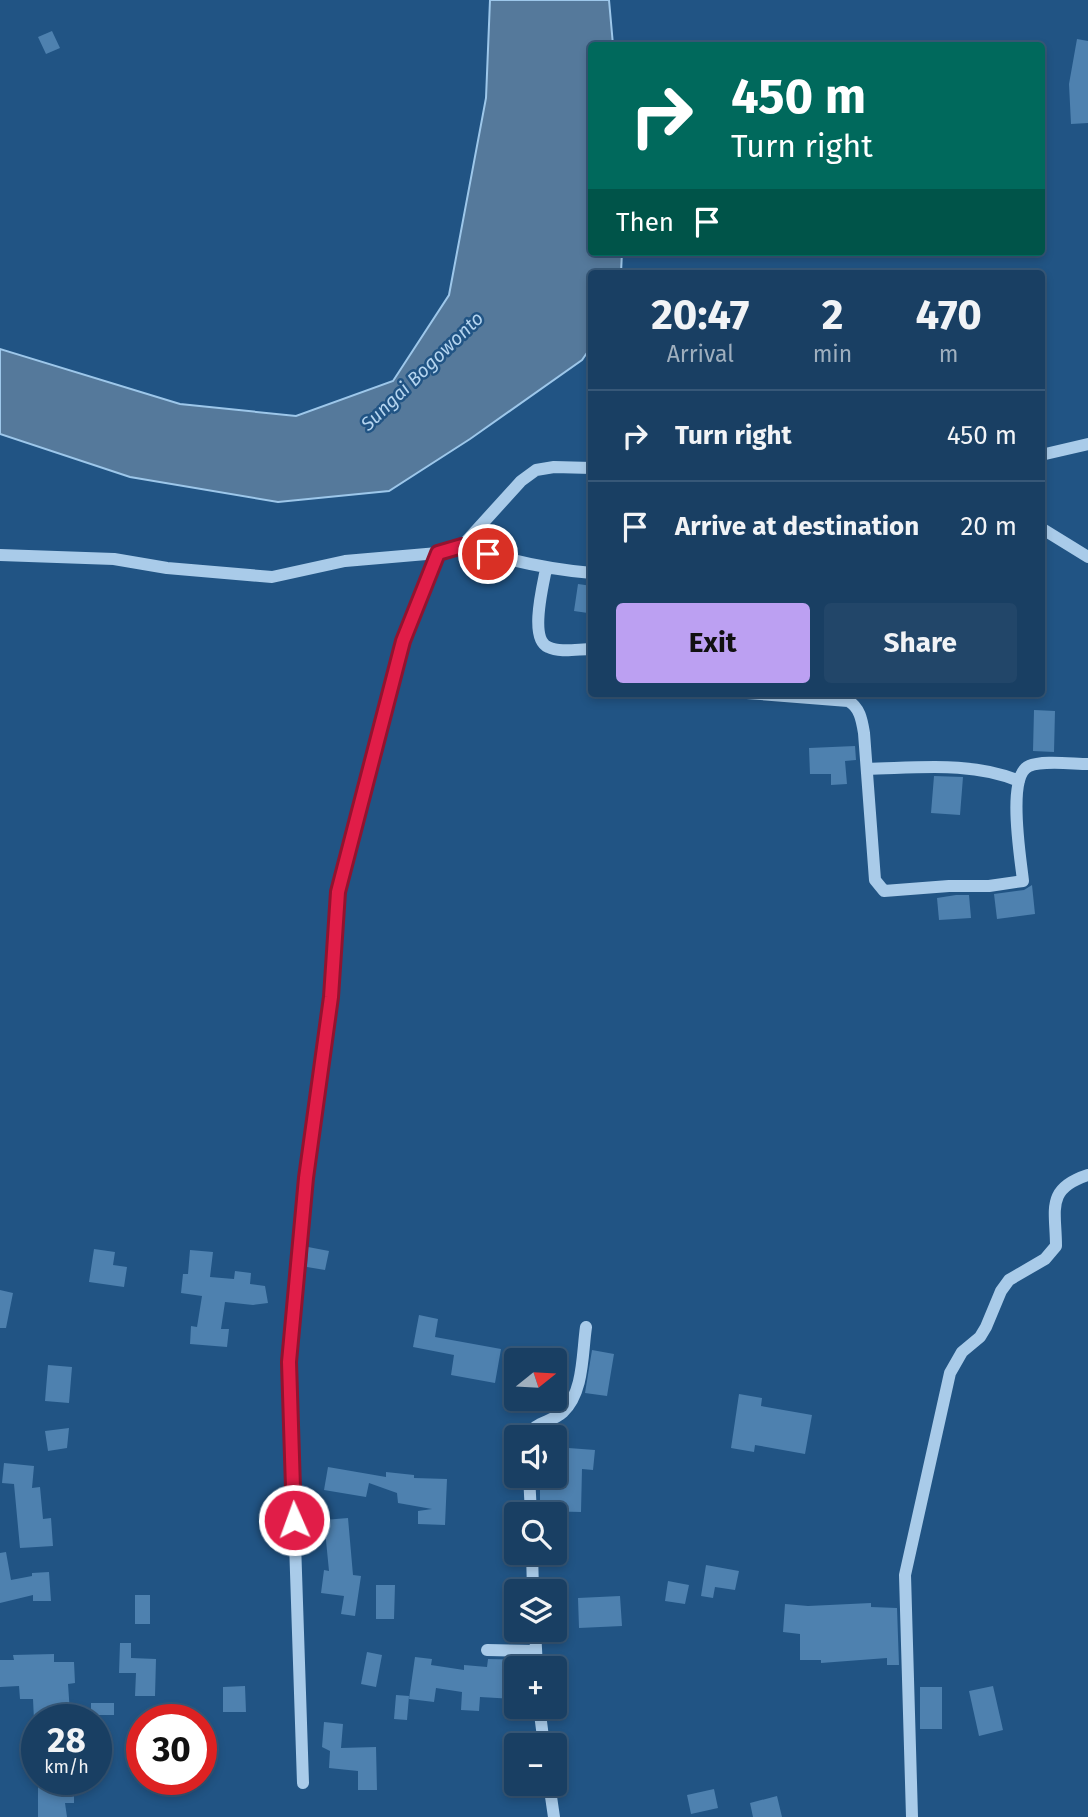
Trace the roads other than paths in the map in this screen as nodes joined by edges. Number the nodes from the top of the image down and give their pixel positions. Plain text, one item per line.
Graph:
1 (1088, 444) edge
2 (1045, 454) edge
3 (588, 468) edge
4 (1045, 530) edge
5 (462, 546) junction
6 (438, 553) junction
7 (0, 555) edge
8 (1088, 557) edge
9 (546, 569) junction
10 (588, 573) edge
11 (588, 649) edge
12 (813, 697) edge
13 (1088, 764) edge
14 (867, 769) junction
15 (1019, 780) junction
16 (1088, 1175) edge
17 (586, 1327) dead end
18 (536, 1425) edge
19 (536, 1642) edge
20 (487, 1650) dead end
21 (536, 1651) junction
22 (536, 1656) edge
23 (303, 1783) dead end
24 (551, 1796) edge
25 (554, 1817) edge
26 (912, 1817) edge

1 - 2 street
3 - 5 street
4 - 8 street
5 - 6 street
5 - 9 street
6 - 7 street
6 - 23 street
9 - 10 street
9 - 11 street
12 - 14 street
13 - 15 street
14 - 15 street
14 - 15 street
16 - 26 street
17 - 18 street
19 - 21 street
20 - 21 street
21 - 22 street
24 - 25 street

